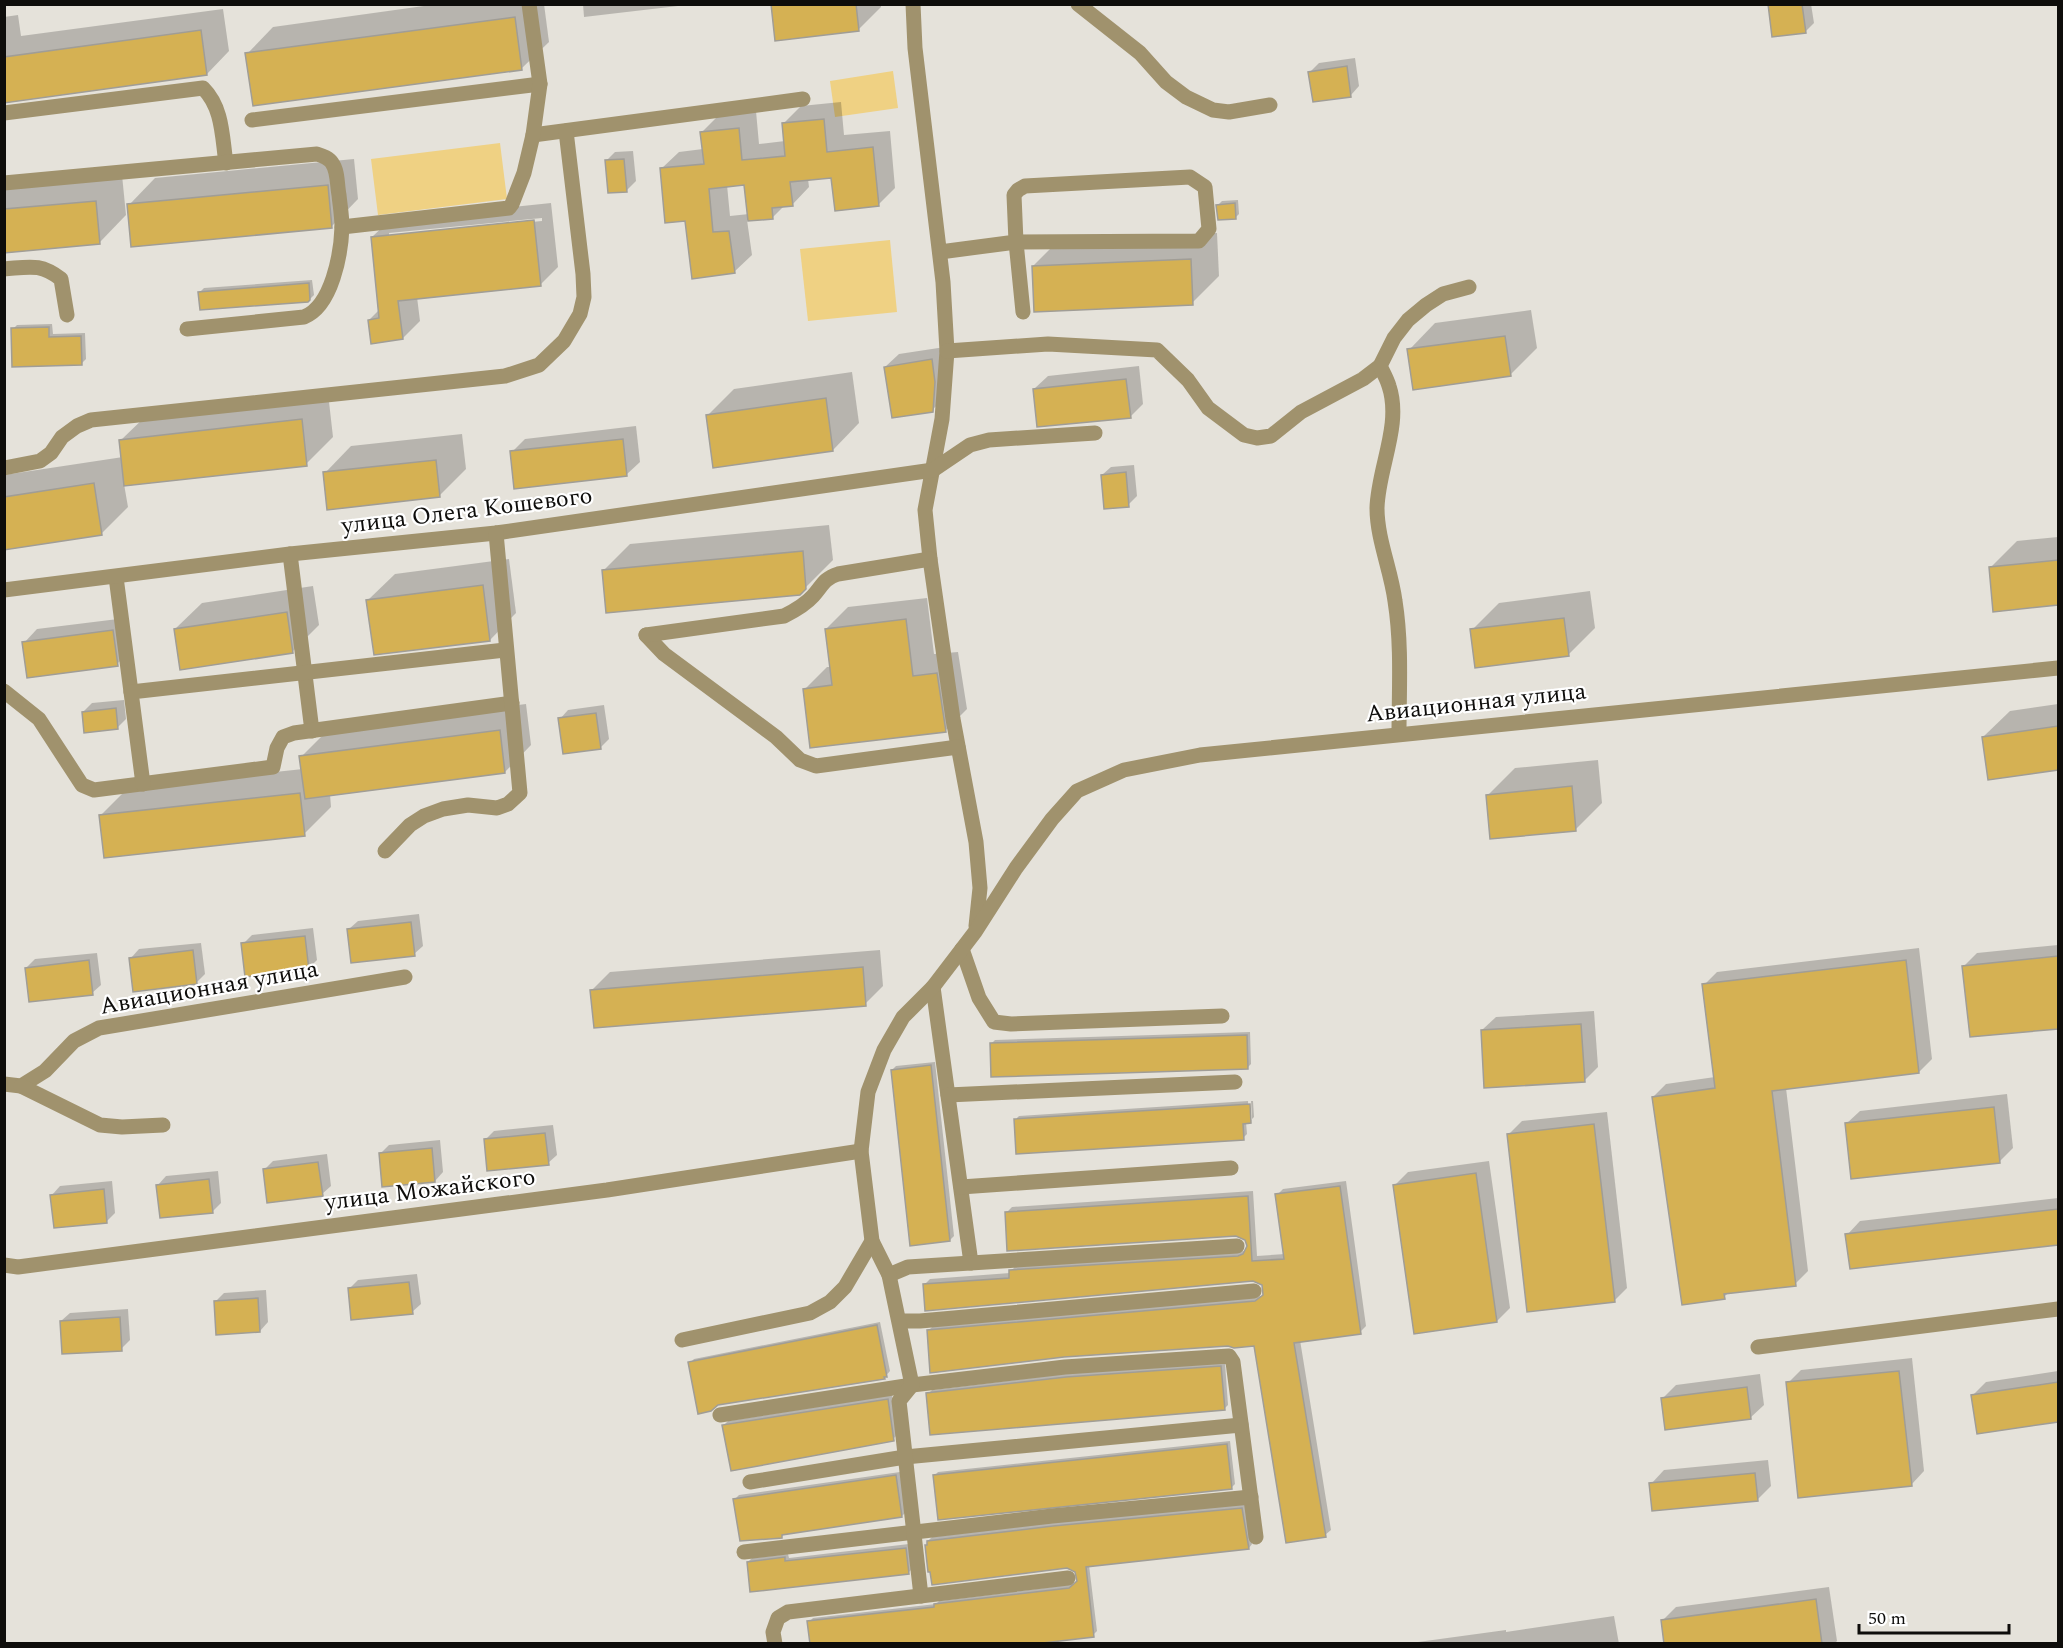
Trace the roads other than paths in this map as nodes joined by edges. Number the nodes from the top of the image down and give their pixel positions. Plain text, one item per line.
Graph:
1 (529, 4) edge
2 (913, 4) edge
3 (1078, 4) edge
4 (540, 84) junction
5 (804, 99) dead end
6 (1270, 105) dead end
7 (4, 113) edge
8 (252, 120) dead end
9 (566, 131) junction
10 (533, 135) junction
11 (225, 163) junction
12 (4, 183) edge
13 (342, 227) junction
14 (1016, 242) junction
15 (940, 252) junction
16 (4, 269) edge
17 (1468, 287) dead end
18 (1023, 312) dead end
19 (67, 315) dead end
20 (187, 329) dead end
21 (947, 351) junction
22 (1380, 366) junction
23 (1095, 433) dead end
24 (4, 468) edge
25 (933, 470) junction
26 (496, 533) junction
27 (290, 554) junction
28 (930, 559) junction
29 (116, 577) junction
30 (4, 590) edge
31 (506, 650) junction
32 (2058, 668) edge
33 (306, 673) junction
34 (4, 691) edge
35 (131, 692) junction
36 (512, 703) junction
37 (312, 731) junction
38 (1399, 733) junction
39 (958, 747) junction
40 (143, 784) junction
41 (385, 851) dead end
42 (975, 932) junction
43 (962, 949) junction
44 (405, 977) dead end
45 (933, 987) junction
46 (1222, 1016) dead end
47 (1235, 1082) dead end
48 (4, 1084) edge
49 (21, 1086) junction
50 (948, 1095) junction
51 (163, 1125) dead end
52 (861, 1150) junction
53 (1231, 1168) dead end
54 (961, 1187) junction
55 (872, 1241) junction
56 (1237, 1246) dead end
57 (971, 1263) junction
58 (4, 1265) edge
59 (889, 1275) junction
60 (1254, 1291) dead end
61 (2058, 1309) edge
62 (900, 1321) junction
63 (682, 1340) dead end
64 (1758, 1347) dead end
65 (912, 1385) junction
66 (720, 1416) dead end
67 (1241, 1425) junction
68 (905, 1457) junction
69 (750, 1482) dead end
70 (1251, 1497) junction
71 (914, 1534) junction
72 (1256, 1537) dead end
73 (744, 1552) dead end
74 (1068, 1578) dead end
75 (921, 1596) junction
76 (775, 1644) edge

1 - 4 street
2 - 15 street
3 - 6 street
4 - 8 street
4 - 10 street
5 - 9 street
7 - 11 street
9 - 10 street
9 - 24 street
10 - 13 street
11 - 12 street
11 - 13 street
13 - 20 street
14 - 14 street
14 - 15 street
14 - 18 street
15 - 21 street
16 - 19 street
17 - 22 street
21 - 22 street
21 - 25 street
22 - 38 street
23 - 25 street
25 - 26 street, улица Олега Кошевого
25 - 28 street
26 - 27 street, улица Олега Кошевого
26 - 31 street
27 - 29 street, улица Олега Кошевого
27 - 33 street
28 - 39 street
28 - 39 street
29 - 30 street, улица Олега Кошевого
29 - 35 street
31 - 33 street
31 - 36 street
32 - 38 street, Авиационная улица
33 - 35 street
33 - 37 street
34 - 40 street
35 - 40 street
36 - 37 street
36 - 41 street
37 - 40 street
38 - 42 street, Авиационная улица
39 - 42 street
42 - 43 street, Авиационная улица
43 - 45 street, Авиационная улица
43 - 46 street
44 - 49 street, Авиационная улица
45 - 50 street
45 - 52 street, Авиационная улица
47 - 50 street
48 - 49 street
49 - 51 street
50 - 54 street
52 - 55 street, Авиационная улица
52 - 58 street, улица Можайского
53 - 54 street
54 - 57 street
55 - 59 street, Авиационная улица
55 - 63 street
56 - 57 street
57 - 59 street
59 - 62 street, Авиационная улица
60 - 62 street
61 - 64 street
62 - 65 street, Авиационная улица
65 - 66 street
65 - 67 street
65 - 68 street
67 - 68 street
67 - 70 street
68 - 69 street
68 - 71 street
70 - 71 street
70 - 72 street
71 - 73 street
71 - 75 street
74 - 75 street
75 - 76 street

